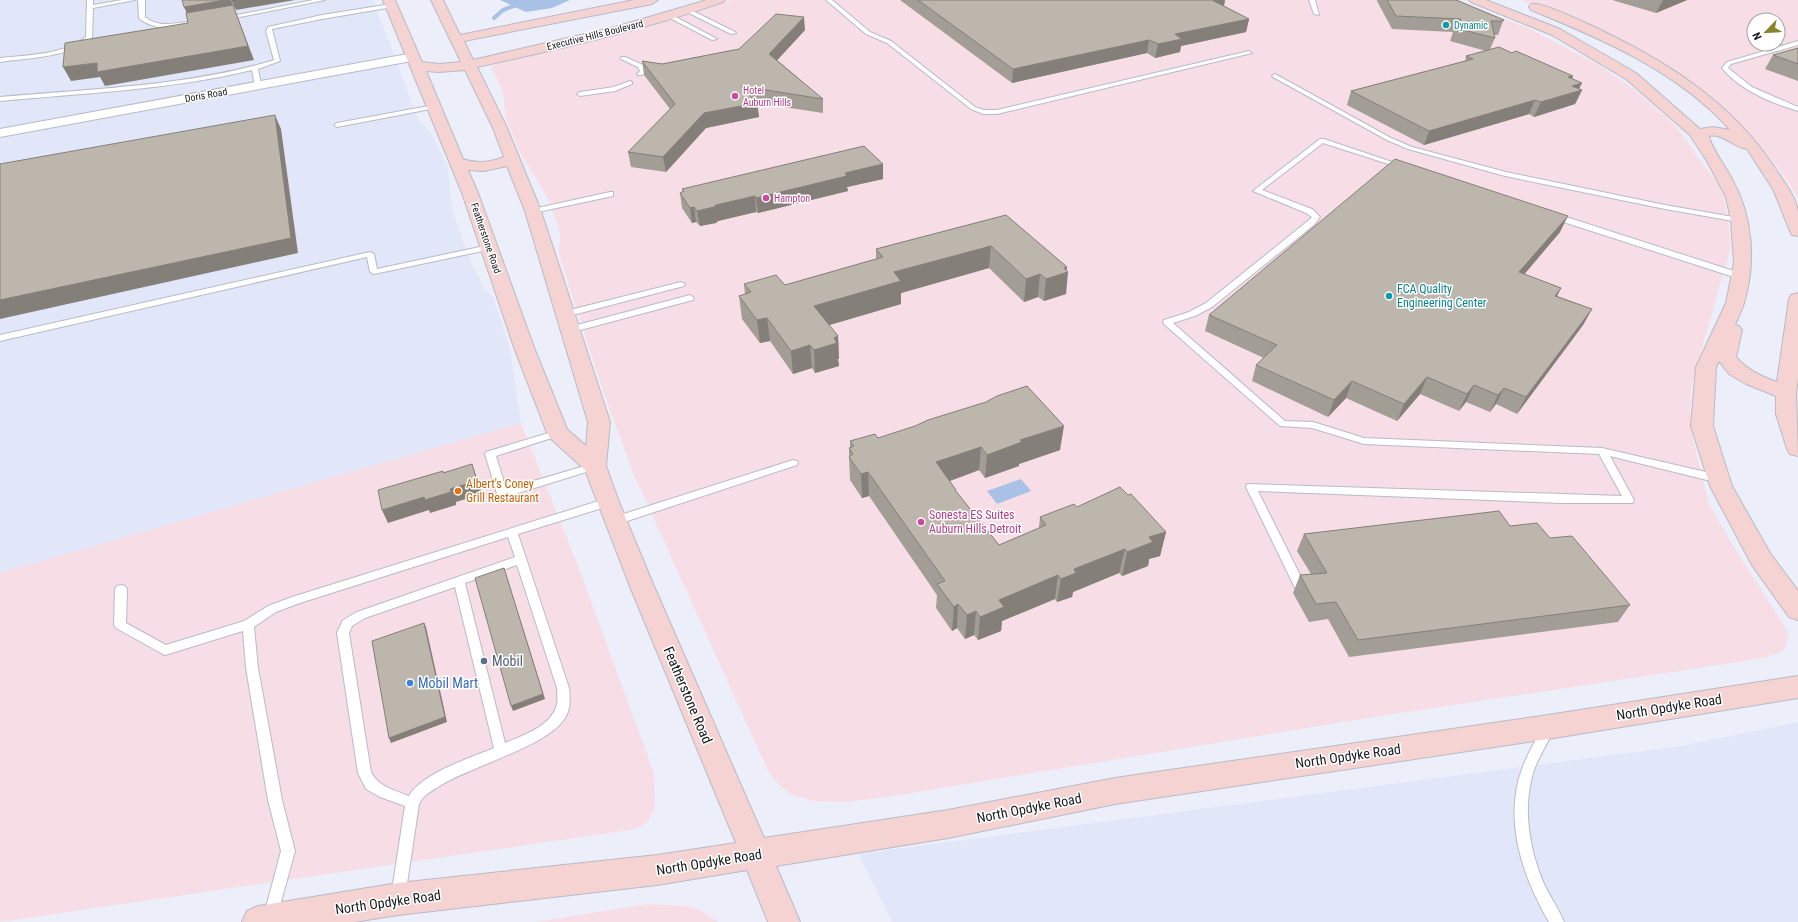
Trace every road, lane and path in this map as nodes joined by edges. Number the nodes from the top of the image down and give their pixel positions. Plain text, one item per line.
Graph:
1 (132, 0) edge
2 (141, 0) edge
3 (322, 0) edge
4 (437, 0) edge
5 (652, 0) edge
6 (657, 0) edge
7 (719, 0) edge
8 (829, 0) edge
9 (1312, 0) edge
10 (1475, 0) edge
11 (1524, 2) dead end
12 (90, 3) edge
13 (390, 3) edge
14 (689, 11) junction
15 (1506, 11) junction
16 (1317, 14) dead end
17 (670, 16) junction
18 (217, 19) edge
19 (195, 23) edge
20 (733, 33) dead end
21 (595, 36) junction
22 (1608, 37) junction
23 (457, 39) junction
24 (714, 39) dead end
25 (1798, 43) edge
26 (1249, 53) dead end
27 (623, 58) dead end
28 (0, 60) edge
29 (414, 61) junction
30 (469, 64) junction
31 (255, 69) junction
32 (640, 74) dead end
33 (1275, 76) dead end
34 (630, 83) dead end
35 (258, 85) junction
36 (580, 94) dead end
37 (0, 99) edge
38 (434, 107) junction
39 (1798, 109) edge
40 (337, 125) dead end
41 (0, 133) edge
42 (1702, 142) junction
43 (512, 159) junction
44 (456, 161) junction
45 (1411, 169) edge
46 (610, 194) dead end
47 (533, 211) junction
48 (1545, 214) edge
49 (1794, 215) edge
50 (1739, 220) junction
51 (1798, 231) edge
52 (489, 247) junction
53 (1740, 276) junction
54 (681, 284) dead end
55 (690, 298) dead end
56 (1798, 299) edge
57 (1735, 303) junction
58 (567, 322) junction
59 (0, 338) edge
60 (1795, 352) edge
61 (1786, 393) junction
62 (558, 433) junction
63 (1798, 449) edge
64 (1602, 451) junction
65 (793, 463) dead end
66 (595, 466) junction
67 (1719, 479) junction
68 (612, 512) junction
69 (512, 532) junction
70 (521, 559) junction
71 (459, 580) junction
72 (1300, 585) edge
73 (121, 589) dead end
74 (1798, 610) edge
75 (248, 625) junction
76 (1798, 687) edge
77 (1548, 727) junction
78 (501, 751) junction
79 (412, 803) junction
80 (756, 855) junction
81 (398, 898) junction
82 (264, 921) edge
83 (784, 922) edge
84 (1557, 922) edge

1 - 12 lane
2 - 19 lane
3 - 18 lane
4 - 23 street, Featherstone Road
5 - 23 street, Executive Hills Boulevard
6 - 21 street
7 - 14 street, Executive Hills Boulevard
8 - 26 lane
9 - 16 lane
10 - 15 street
11 - 22 street
12 - 28 lane
13 - 29 street, Featherstone Road
13 - 31 lane
14 - 17 street, Executive Hills Boulevard
14 - 20 lane
15 - 22 street
15 - 42 street
17 - 21 street, Executive Hills Boulevard
17 - 24 lane
21 - 30 street, Executive Hills Boulevard
22 - 49 street
23 - 30 street, Featherstone Road
25 - 39 lane
27 - 32 lane
29 - 30 street, Executive Hills Boulevard
29 - 35 street, Doris Road
29 - 38 street, Featherstone Road
30 - 43 street, Featherstone Road
31 - 35 lane
31 - 37 lane
33 - 50 lane
34 - 36 lane
35 - 41 street, Doris Road
38 - 40 lane
38 - 44 street, Featherstone Road
42 - 49 street
42 - 50 street
43 - 44 street
43 - 47 street, Featherstone Road
44 - 52 street, Featherstone Road
45 - 64 lane
46 - 47 lane
47 - 58 street, Featherstone Road
48 - 53 lane
49 - 51 street
50 - 53 street
52 - 59 lane
52 - 62 street, Featherstone Road
53 - 57 street
54 - 58 lane
55 - 58 lane
56 - 60 street
57 - 61 street
57 - 67 street
58 - 66 street, Featherstone Road
60 - 61 street
61 - 63 street
62 - 66 street, Featherstone Road
62 - 66 lane
64 - 67 lane
64 - 72 lane
65 - 68 lane
66 - 68 street, Featherstone Road
67 - 74 street
68 - 69 lane
68 - 80 street, Featherstone Road
69 - 70 lane
69 - 75 lane
70 - 71 lane
70 - 78 lane
71 - 78 lane
71 - 79 lane
73 - 75 lane
75 - 82 lane
76 - 77 street, North Opdyke Road
77 - 80 street, North Opdyke Road
77 - 84 lane
78 - 79 lane
79 - 81 lane
80 - 81 street, North Opdyke Road
80 - 83 street, Featherstone Road
81 - 82 street, North Opdyke Road

